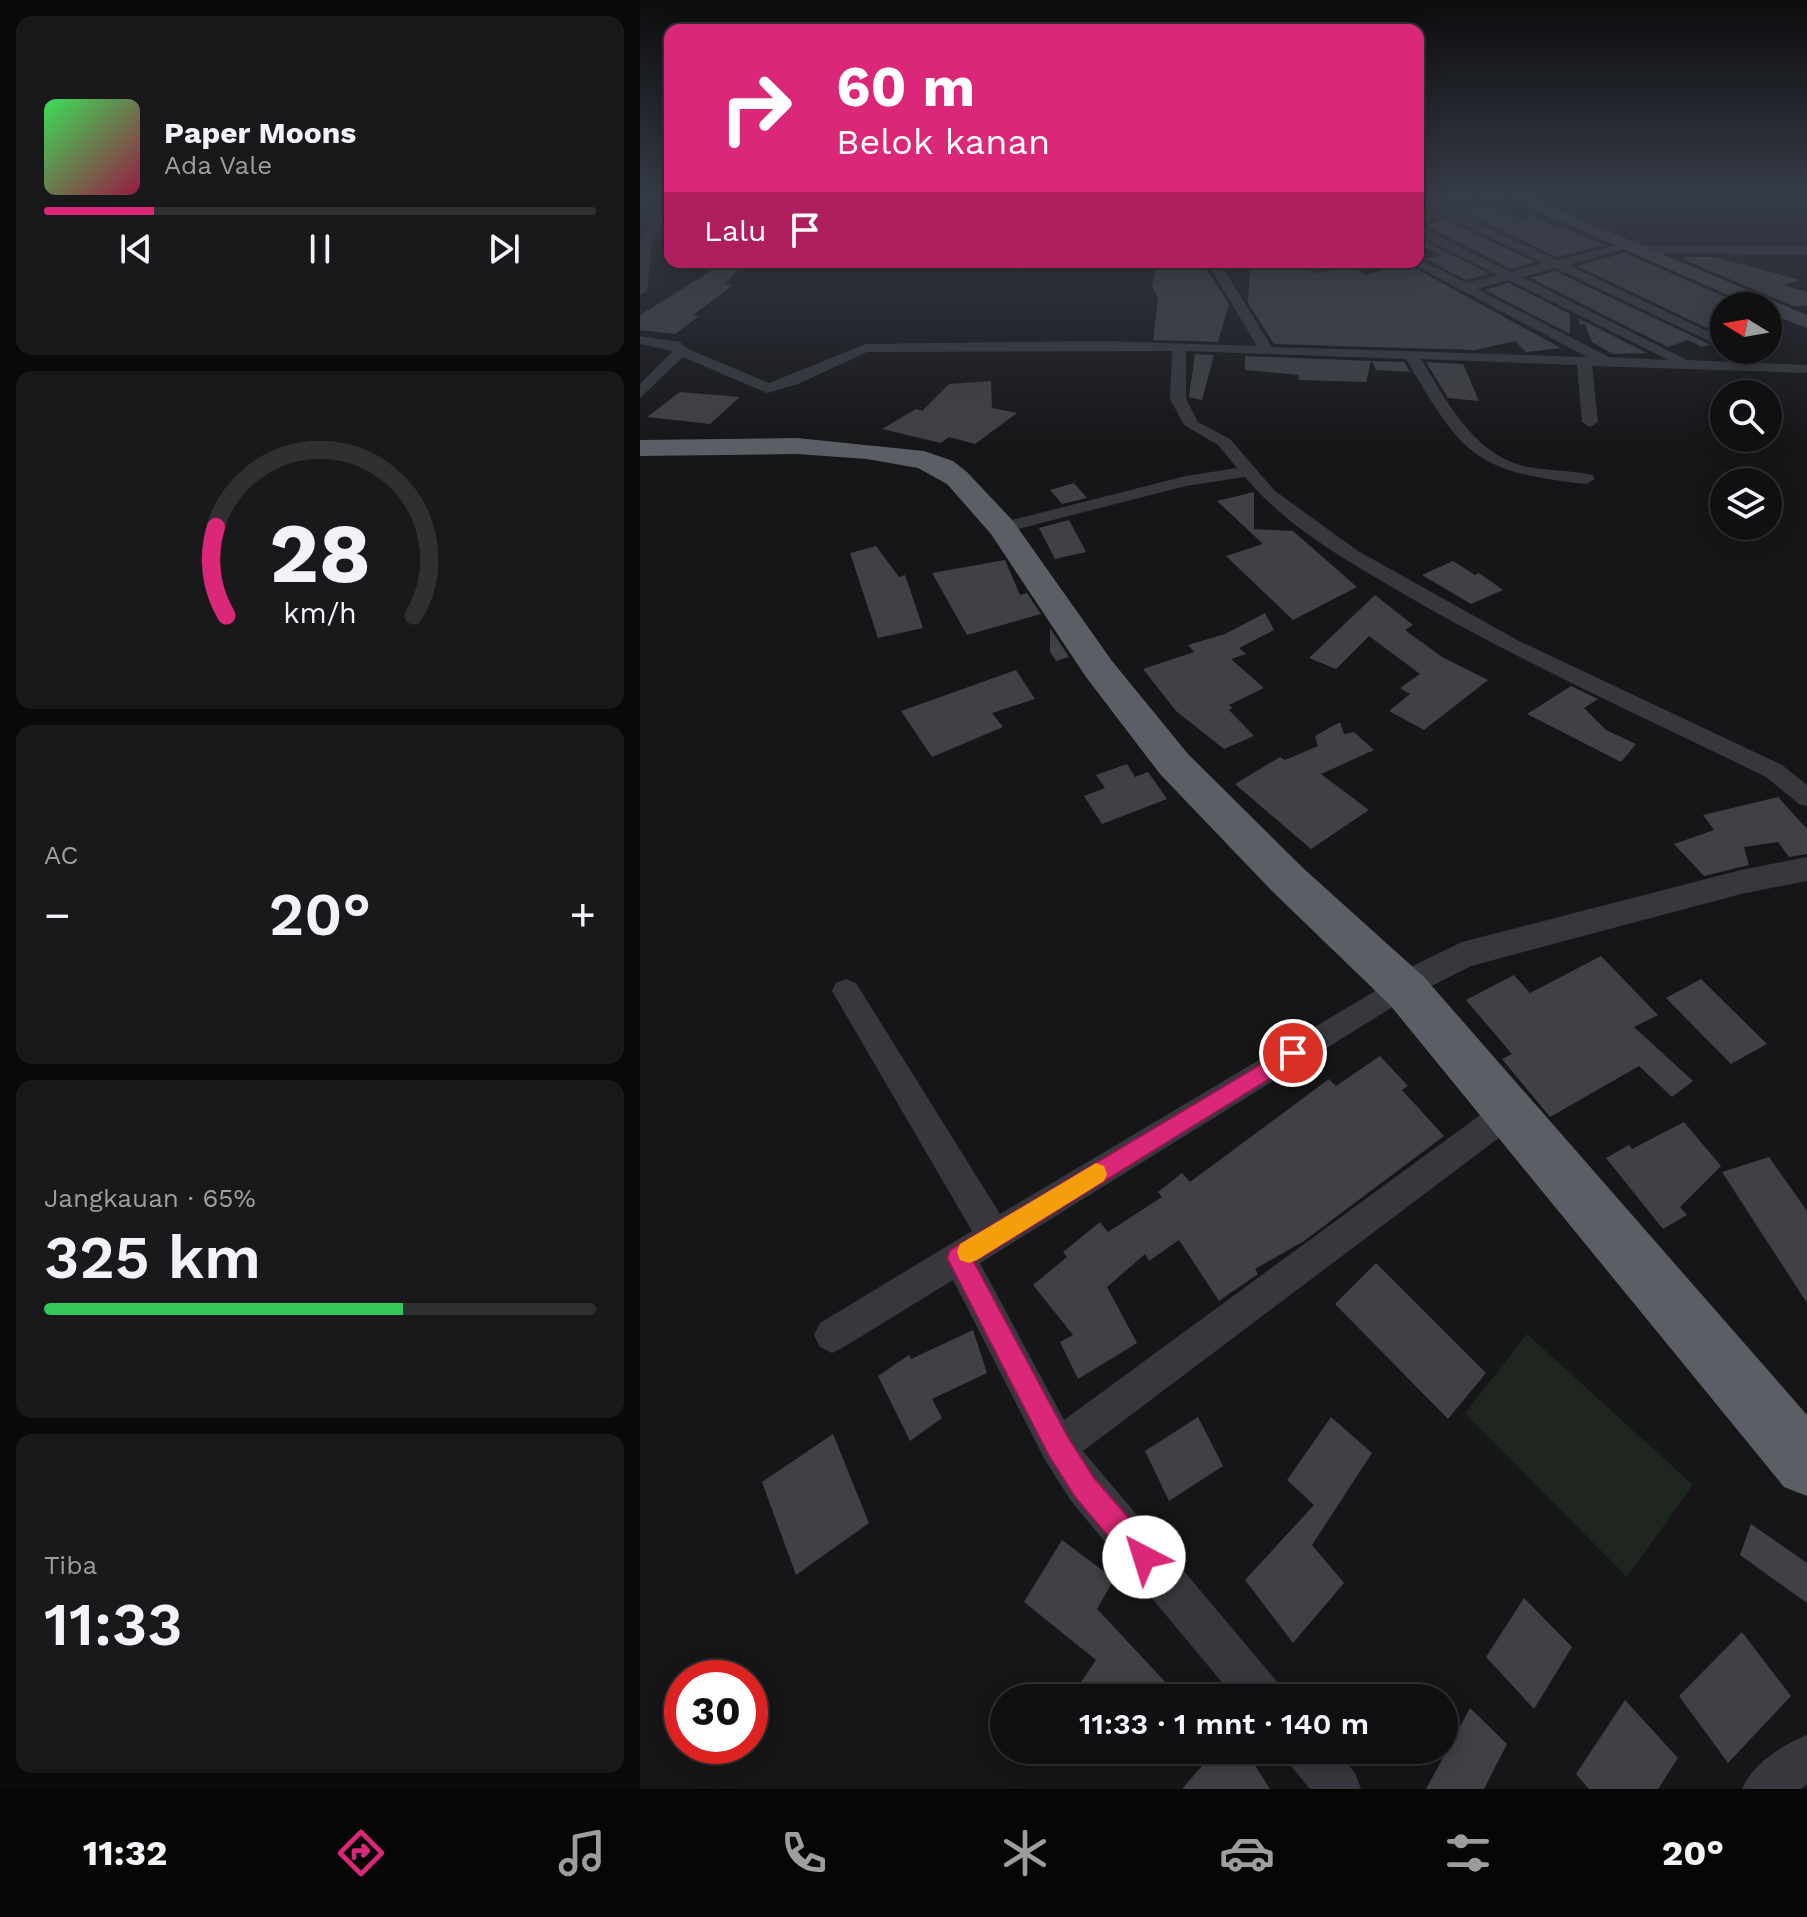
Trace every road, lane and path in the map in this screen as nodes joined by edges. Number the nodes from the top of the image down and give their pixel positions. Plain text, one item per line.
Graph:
1 (1224, 280) edge
2 (1450, 280) edge
3 (1493, 280) edge
4 (1519, 280) edge
5 (1591, 280) edge
6 (1715, 280) edge
7 (1724, 280) edge
8 (1464, 288) junction
9 (1807, 314) edge
10 (1807, 322) edge
11 (1710, 337) edge
12 (640, 340) edge
13 (1179, 347) junction
14 (1267, 350) junction
15 (681, 351) junction
16 (1410, 354) junction
17 (1584, 362) junction
18 (1609, 362) junction
19 (1686, 364) junction
20 (1765, 364) edge
21 (1773, 368) junction
22 (1807, 369) edge
23 (640, 393) edge
24 (1590, 422) dead end
25 (640, 448) edge
26 (1246, 472) junction
27 (1586, 479) dead end
28 (1002, 528) junction
29 (1807, 798) edge
30 (1807, 869) edge
31 (1807, 888) edge
32 (1402, 987) junction
33 (846, 991) dead end
34 (1509, 1112) junction
35 (994, 1236) junction
36 (959, 1258) junction
37 (832, 1335) dead end
38 (1058, 1447) junction
39 (1807, 1464) edge
40 (1251, 1684) edge
41 (1807, 1757) edge
42 (1318, 1764) edge
43 (1339, 1789) edge
44 (1764, 1789) edge

1 - 14 street
2 - 8 street
3 - 8 street
4 - 19 street
5 - 11 street
6 - 10 main road
7 - 9 main road
8 - 18 street
12 - 15 street
13 - 14 street
13 - 15 street
13 - 26 street
14 - 16 street
15 - 23 street
16 - 17 street
16 - 27 street
17 - 18 street
17 - 24 street
18 - 19 street
19 - 21 street
20 - 21 street
21 - 22 street
25 - 28 highway
26 - 28 street
26 - 29 street
28 - 32 highway
30 - 32 street
31 - 32 street
32 - 34 highway
32 - 35 street
33 - 35 street
34 - 38 street
34 - 39 highway
35 - 36 street
36 - 37 street
36 - 38 street
38 - 40 street
41 - 44 street
42 - 43 street

